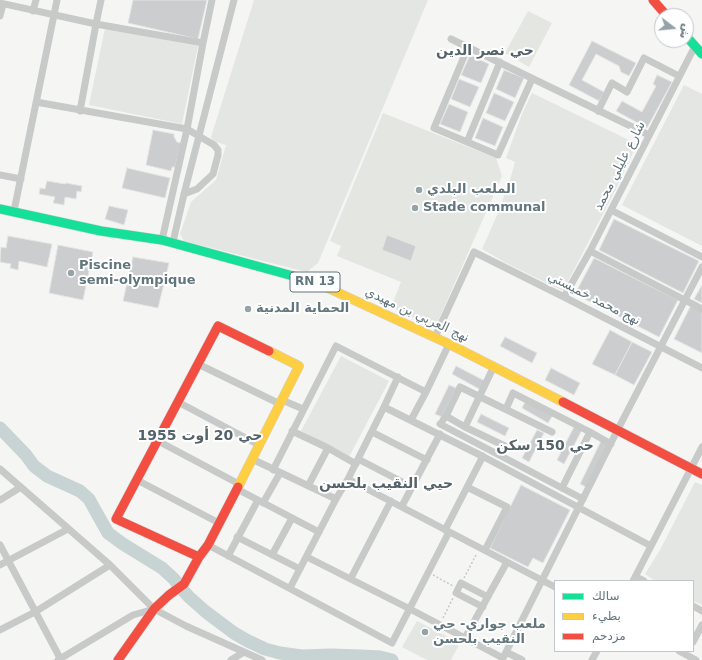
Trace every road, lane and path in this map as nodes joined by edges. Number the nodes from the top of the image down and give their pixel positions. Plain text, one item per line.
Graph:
1 (36, 0) edge
2 (57, 0) edge
3 (101, 0) edge
4 (212, 0) edge
5 (234, 0) edge
6 (653, 0) edge
7 (1, 4) edge
8 (660, 8) edge
9 (33, 11) junction
10 (54, 15) junction
11 (0, 16) edge
12 (96, 24) junction
13 (451, 39) dead end
14 (203, 43) junction
15 (695, 46) joint
16 (468, 47) junction
17 (702, 54) edge
18 (500, 62) junction
19 (679, 76) junction
20 (532, 79) junction
21 (36, 102) junction
22 (80, 111) junction
23 (598, 111) junction
24 (187, 129) junction
25 (649, 135) junction
26 (199, 137) junction
27 (467, 142) junction
28 (0, 175) edge
29 (21, 179) junction
30 (184, 194) junction
31 (0, 209) edge
32 (611, 210) junction
33 (14, 211) junction
34 (162, 240) junction
35 (173, 242) junction
36 (590, 251) junction
37 (702, 257) edge
38 (702, 267) edge
39 (564, 297) junction
40 (684, 300) junction
41 (702, 309) edge
42 (435, 337) junction
43 (449, 344) junction
44 (661, 347) junction
45 (198, 364) junction
46 (494, 366) junction
47 (702, 368) edge
48 (398, 377) junction
49 (426, 392) junction
50 (480, 397) junction
51 (178, 402) junction
52 (281, 402) junction
53 (384, 407) junction
54 (303, 409) junction
55 (506, 409) junction
56 (446, 416) junction
57 (411, 420) junction
58 (440, 424) junction
59 (465, 427) junction
60 (292, 431) junction
61 (617, 431) junction
62 (372, 432) junction
63 (552, 432) dead end
64 (590, 432) junction
65 (437, 433) junction
66 (158, 441) junction
67 (612, 444) junction
68 (259, 445) junction
69 (702, 447) edge
70 (328, 448) junction
71 (509, 448) dead end
72 (483, 456) junction
73 (252, 459) junction
74 (427, 460) junction
75 (357, 461) junction
76 (0, 469) edge
77 (691, 470) junction
78 (276, 471) junction
79 (702, 474) edge
80 (348, 479) junction
81 (137, 480) junction
82 (238, 486) junction
83 (308, 486) junction
84 (21, 487) junction
85 (412, 487) junction
86 (467, 487) junction
87 (562, 488) junction
88 (336, 499) junction
89 (583, 499) junction
90 (0, 500) edge
91 (391, 501) junction
92 (260, 502) junction
93 (402, 506) junction
94 (579, 508) junction
95 (292, 518) junction
96 (219, 523) junction
97 (68, 529) junction
98 (447, 531) junction
99 (319, 532) junction
100 (237, 537) junction
101 (0, 545) edge
102 (208, 545) junction
103 (651, 546) junction
104 (483, 549) junction
105 (272, 554) junction
106 (228, 556) junction
107 (199, 557) junction
108 (307, 557) junction
109 (8, 561) junction
110 (507, 562) junction
111 (0, 565) edge
112 (110, 565) junction
113 (300, 569) junction
114 (429, 573) dead end
115 (351, 578) junction
116 (634, 579) edge
117 (542, 580) junction
118 (554, 586) edge
119 (290, 588) junction
120 (458, 589) junction
121 (488, 598) junction
122 (482, 607) junction
123 (154, 609) junction
124 (410, 609) junction
125 (35, 612) junction
126 (439, 624) junction
127 (702, 625) edge
128 (0, 630) edge
129 (465, 638) junction
130 (694, 640) edge
131 (244, 652) junction
132 (686, 655) edge
133 (504, 657) edge
134 (60, 660) edge
135 (118, 660) edge
136 (231, 660) edge
137 (262, 660) edge
138 (522, 660) edge
139 (696, 660) edge

1 - 9 street
2 - 10 street
3 - 12 street
4 - 14 street
5 - 26 street
6 - 8 street
7 - 9 street
7 - 11 street
9 - 10 street
10 - 12 street
10 - 21 street
12 - 14 street
12 - 22 street
13 - 16 street
14 - 24 street
15 - 17 street
15 - 19 street, شارع عليلي محمد
16 - 18 street
16 - 27 street
18 - 20 street
18 - 27 street
19 - 23 street
19 - 25 street, شارع عليلي محمد
20 - 23 street
20 - 27 street
21 - 22 street
21 - 29 street
22 - 24 street
23 - 25 street
24 - 26 street
24 - 34 street
25 - 32 street, شارع عليلي محمد
26 - 30 street
26 - 30 street
28 - 29 street
29 - 33 street
30 - 35 street
31 - 33 street, RN 13
32 - 36 street, شارع عليلي محمد
32 - 37 street
33 - 34 street, نهج العربي بن مهيدي / RN 13
34 - 35 street, نهج العربي بن مهيدي / RN 13
35 - 42 street, نهج العربي بن مهيدي / RN 13
36 - 39 street, شارع عليلي محمد
36 - 40 street
38 - 40 street
39 - 42 street, نهج محمد خميستي
39 - 44 street, نهج محمد خميستي
40 - 41 street
40 - 44 street
42 - 43 street, نهج العربي بن مهيدي / RN 13
43 - 46 street, نهج العربي بن مهيدي / RN 13
43 - 49 street
44 - 47 street, نهج محمد خميستي
44 - 61 street
45 - 51 street
45 - 52 street
45 - 52 street
46 - 50 street
46 - 61 street, نهج العربي بن مهيدي / RN 13
48 - 49 street
48 - 53 street
48 - 54 street
49 - 57 street
50 - 55 street
50 - 56 street
50 - 59 street
51 - 66 street
51 - 68 street
52 - 54 street
52 - 68 street
53 - 57 street
53 - 62 street
54 - 60 street
55 - 63 street
55 - 64 street
56 - 58 street
56 - 59 street
57 - 65 street
58 - 65 street
58 - 87 street
59 - 71 street
60 - 70 street
60 - 78 street
61 - 67 street
61 - 77 street, نهج العربي بن مهيدي / RN 13
62 - 74 street
62 - 75 street
64 - 67 street
64 - 87 street
65 - 72 street
65 - 74 street
66 - 81 street
66 - 82 street
67 - 89 street
68 - 73 street
69 - 77 street
70 - 75 street
70 - 83 street
72 - 86 street
72 - 94 street
73 - 78 street
73 - 82 street
74 - 85 street
75 - 80 street
75 - 85 street
76 - 84 street
77 - 79 street, نهج العربي بن مهيدي / RN 13
77 - 103 street
78 - 83 street
78 - 92 street
80 - 88 street
80 - 91 street
81 - 96 street
81 - 107 street
82 - 92 street
82 - 96 street
83 - 88 street
84 - 90 street
84 - 97 street
85 - 93 street
86 - 98 street
86 - 104 street
87 - 89 street
88 - 99 street
89 - 94 street
91 - 93 street
91 - 115 street
92 - 95 street
92 - 100 street
93 - 98 street
94 - 103 street
94 - 117 street
95 - 99 street
95 - 105 street
96 - 102 street
97 - 109 street
97 - 112 street
98 - 104 street
98 - 124 street
99 - 108 street
100 - 105 street
100 - 106 street
101 - 109 street
102 - 106 street
102 - 107 street
103 - 116 street
104 - 110 street
104 - 120 path
105 - 113 street
106 - 119 street
107 - 123 street
108 - 113 street
108 - 115 street
109 - 111 street
109 - 125 street
110 - 117 street
110 - 121 street
112 - 123 street
112 - 125 street
113 - 119 street
114 - 120 path
115 - 124 street
117 - 118 street
117 - 133 street
119 - 124 street
120 - 121 street
120 - 122 street
120 - 126 path
121 - 122 street
122 - 129 street
123 - 131 street
123 - 134 street
123 - 135 street
124 - 126 street
125 - 128 street
125 - 134 street
126 - 129 street
127 - 130 street
129 - 133 street
131 - 136 street
131 - 137 street
132 - 139 street
133 - 138 street

